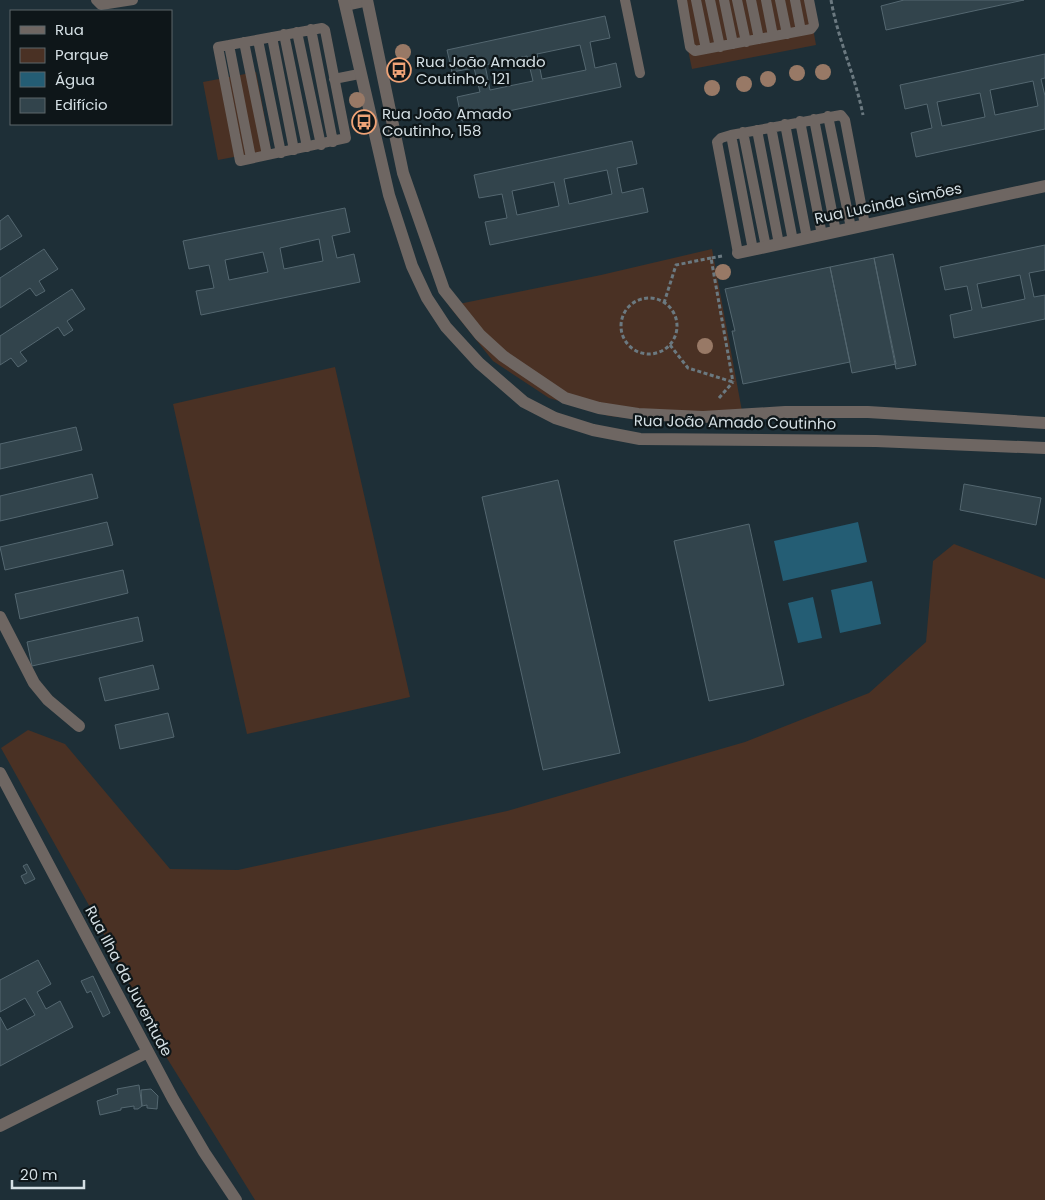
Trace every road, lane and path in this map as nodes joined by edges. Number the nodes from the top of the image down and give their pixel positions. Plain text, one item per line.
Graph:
1 (96, 0) edge
2 (132, 0) edge
3 (370, 0) edge
4 (625, 0) edge
5 (682, 0) edge
6 (696, 0) edge
7 (710, 0) edge
8 (724, 0) edge
9 (737, 0) edge
10 (751, 0) edge
11 (766, 0) edge
12 (780, 0) edge
13 (795, 0) edge
14 (809, 0) edge
15 (831, 0) edge
16 (344, 3) edge
17 (311, 29) junction
18 (801, 31) junction
19 (298, 32) junction
20 (284, 34) junction
21 (787, 34) junction
22 (773, 36) junction
23 (272, 37) junction
24 (759, 39) junction
25 (258, 40) junction
26 (244, 42) junction
27 (746, 42) junction
28 (733, 44) junction
29 (720, 47) junction
30 (706, 49) junction
31 (640, 73) dead end
32 (359, 74) junction
33 (334, 79) junction
34 (857, 85) dead end
35 (828, 116) junction
36 (814, 119) junction
37 (800, 121) junction
38 (785, 124) junction
39 (771, 127) junction
40 (757, 130) junction
41 (744, 132) junction
42 (731, 135) junction
43 (333, 142) junction
44 (321, 145) junction
45 (307, 147) junction
46 (294, 150) junction
47 (281, 153) junction
48 (267, 155) junction
49 (1045, 186) edge
50 (865, 225) junction
51 (851, 228) junction
52 (836, 232) junction
53 (822, 235) junction
54 (807, 238) junction
55 (792, 241) junction
56 (779, 244) junction
57 (766, 247) junction
58 (753, 250) junction
59 (738, 253) junction
60 (711, 258) junction
61 (664, 303) junction
62 (670, 345) junction
63 (1045, 423) edge
64 (1045, 448) edge
65 (0, 617) edge
66 (79, 726) dead end
67 (0, 773) edge
68 (148, 1052) junction
69 (0, 1126) edge
70 (236, 1200) edge

1 - 2 lane
3 - 16 lane
3 - 63 street, Rua João Amado Coutinho
4 - 31 lane
5 - 30 lane
6 - 30 lane
7 - 29 lane
8 - 28 lane
9 - 27 lane
10 - 24 lane
11 - 22 lane
12 - 21 lane
13 - 18 lane
14 - 18 lane
15 - 34 path
16 - 32 street, Rua João Amado Coutinho
17 - 19 lane
17 - 33 lane
17 - 43 lane
18 - 21 lane
19 - 20 lane
19 - 44 lane
20 - 23 lane
20 - 45 lane
21 - 22 lane
22 - 24 lane
23 - 25 lane
23 - 46 lane
24 - 27 lane
25 - 26 lane
25 - 47 lane
26 - 48 lane
26 - 48 lane
27 - 28 lane
28 - 29 lane
29 - 30 lane
32 - 33 lane
32 - 64 street, Rua João Amado Coutinho
33 - 43 lane
35 - 36 lane
35 - 50 lane
35 - 51 lane
36 - 37 lane
36 - 52 lane
37 - 38 lane
37 - 53 lane
38 - 39 lane
38 - 54 lane
39 - 40 lane
39 - 55 lane
40 - 41 lane
40 - 56 lane
41 - 42 lane
41 - 57 lane
42 - 58 lane
42 - 59 lane
43 - 44 lane
44 - 45 lane
45 - 46 lane
46 - 47 lane
47 - 48 lane
49 - 50 street, Rua Lucinda Simões
50 - 51 street, Rua Lucinda Simões
51 - 52 street, Rua Lucinda Simões
52 - 53 street, Rua Lucinda Simões
53 - 54 street, Rua Lucinda Simões
54 - 55 street, Rua Lucinda Simões
55 - 56 street, Rua Lucinda Simões
56 - 57 street, Rua Lucinda Simões
57 - 58 street, Rua Lucinda Simões
58 - 59 street, Rua Lucinda Simões
59 - 60 path
60 - 61 path
60 - 62 path
61 - 62 path
61 - 62 path
65 - 66 street
67 - 68 street, Rua Ilha da Juventude
68 - 69 street
68 - 70 street, Rua Ilha da Juventude

